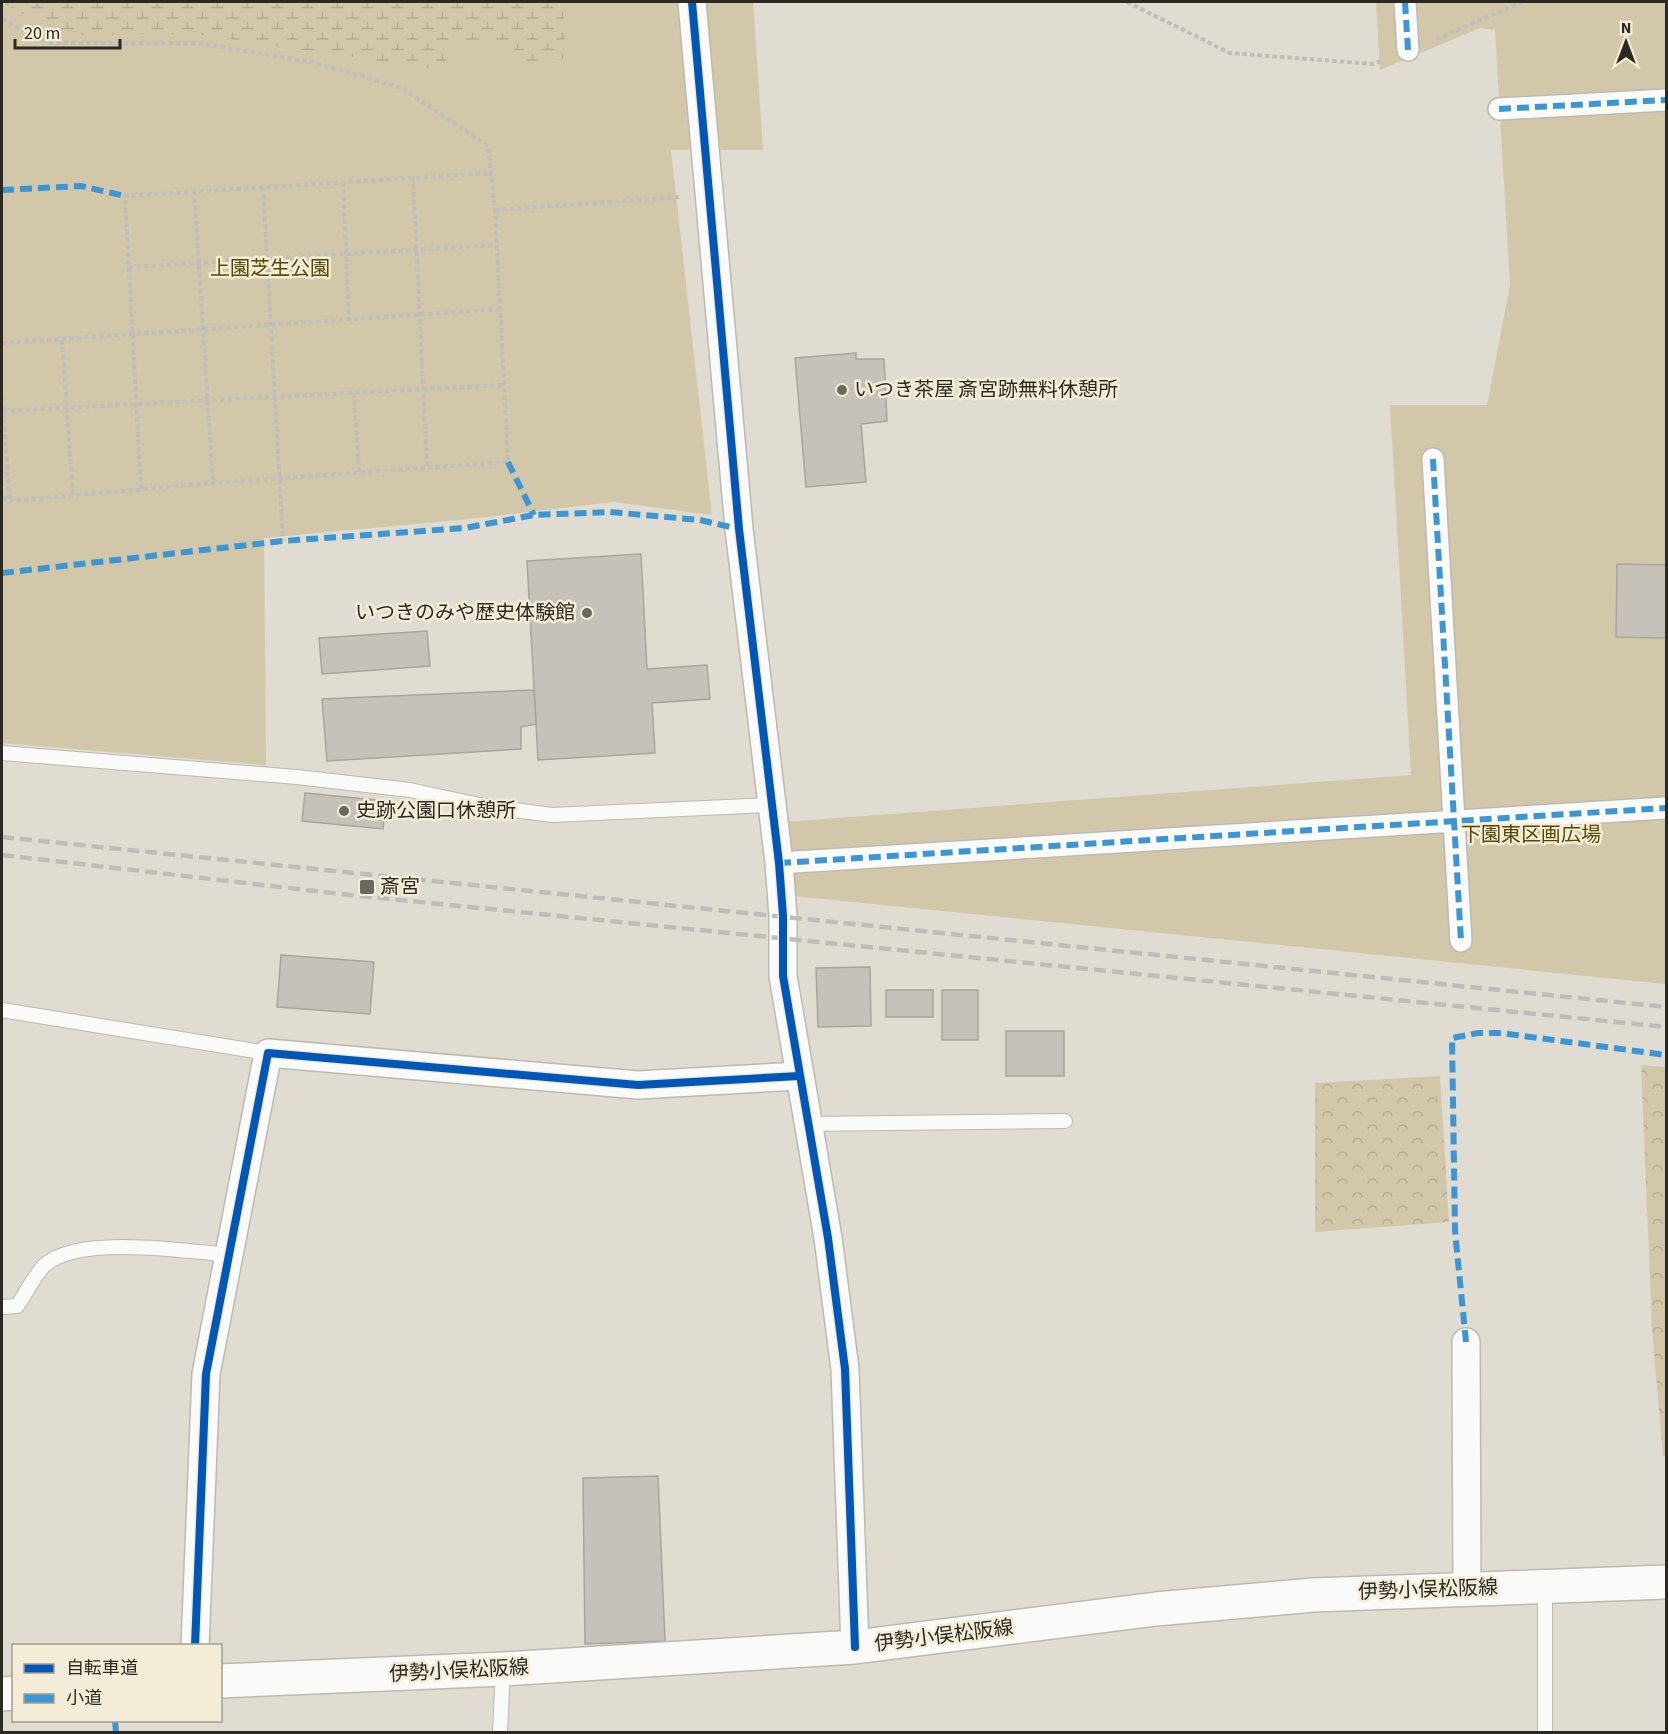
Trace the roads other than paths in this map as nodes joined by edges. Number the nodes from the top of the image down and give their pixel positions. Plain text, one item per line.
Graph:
1 (692, 2) edge
2 (1405, 2) edge
3 (1408, 50) road end
4 (1666, 100) edge
5 (1499, 109) dead end
6 (1433, 459) dead end
7 (2, 753) edge
8 (771, 805) junction
9 (1666, 808) edge
10 (1455, 821) junction
11 (779, 863) junction
12 (1461, 941) dead end
13 (2, 1010) edge
14 (268, 1053) junction
15 (799, 1076) junction
16 (1065, 1120) dead end
17 (806, 1124) junction
18 (229, 1255) junction
19 (2, 1307) edge
20 (1466, 1342) dead end
21 (1666, 1582) edge
22 (1545, 1585) junction
23 (1467, 1588) junction
24 (195, 1644) edge
25 (855, 1647) junction
26 (503, 1669) junction
27 (222, 1681) edge
28 (500, 1732) edge
29 (1545, 1732) edge

1 - 8 street
2 - 3 street
4 - 5 street
6 - 10 street
7 - 8 lane
8 - 11 street
9 - 10 street
10 - 11 street
10 - 12 street
11 - 15 street
13 - 14 lane
14 - 15 street
14 - 18 street
15 - 17 street
16 - 17 lane
17 - 25 street
18 - 19 lane
18 - 24 street
20 - 23 street
21 - 22 main road, 伊勢小俣松阪線
22 - 23 main road, 伊勢小俣松阪線
22 - 29 lane
23 - 25 main road, 伊勢小俣松阪線
25 - 26 main road, 伊勢小俣松阪線
26 - 27 main road, 伊勢小俣松阪線
26 - 28 lane

